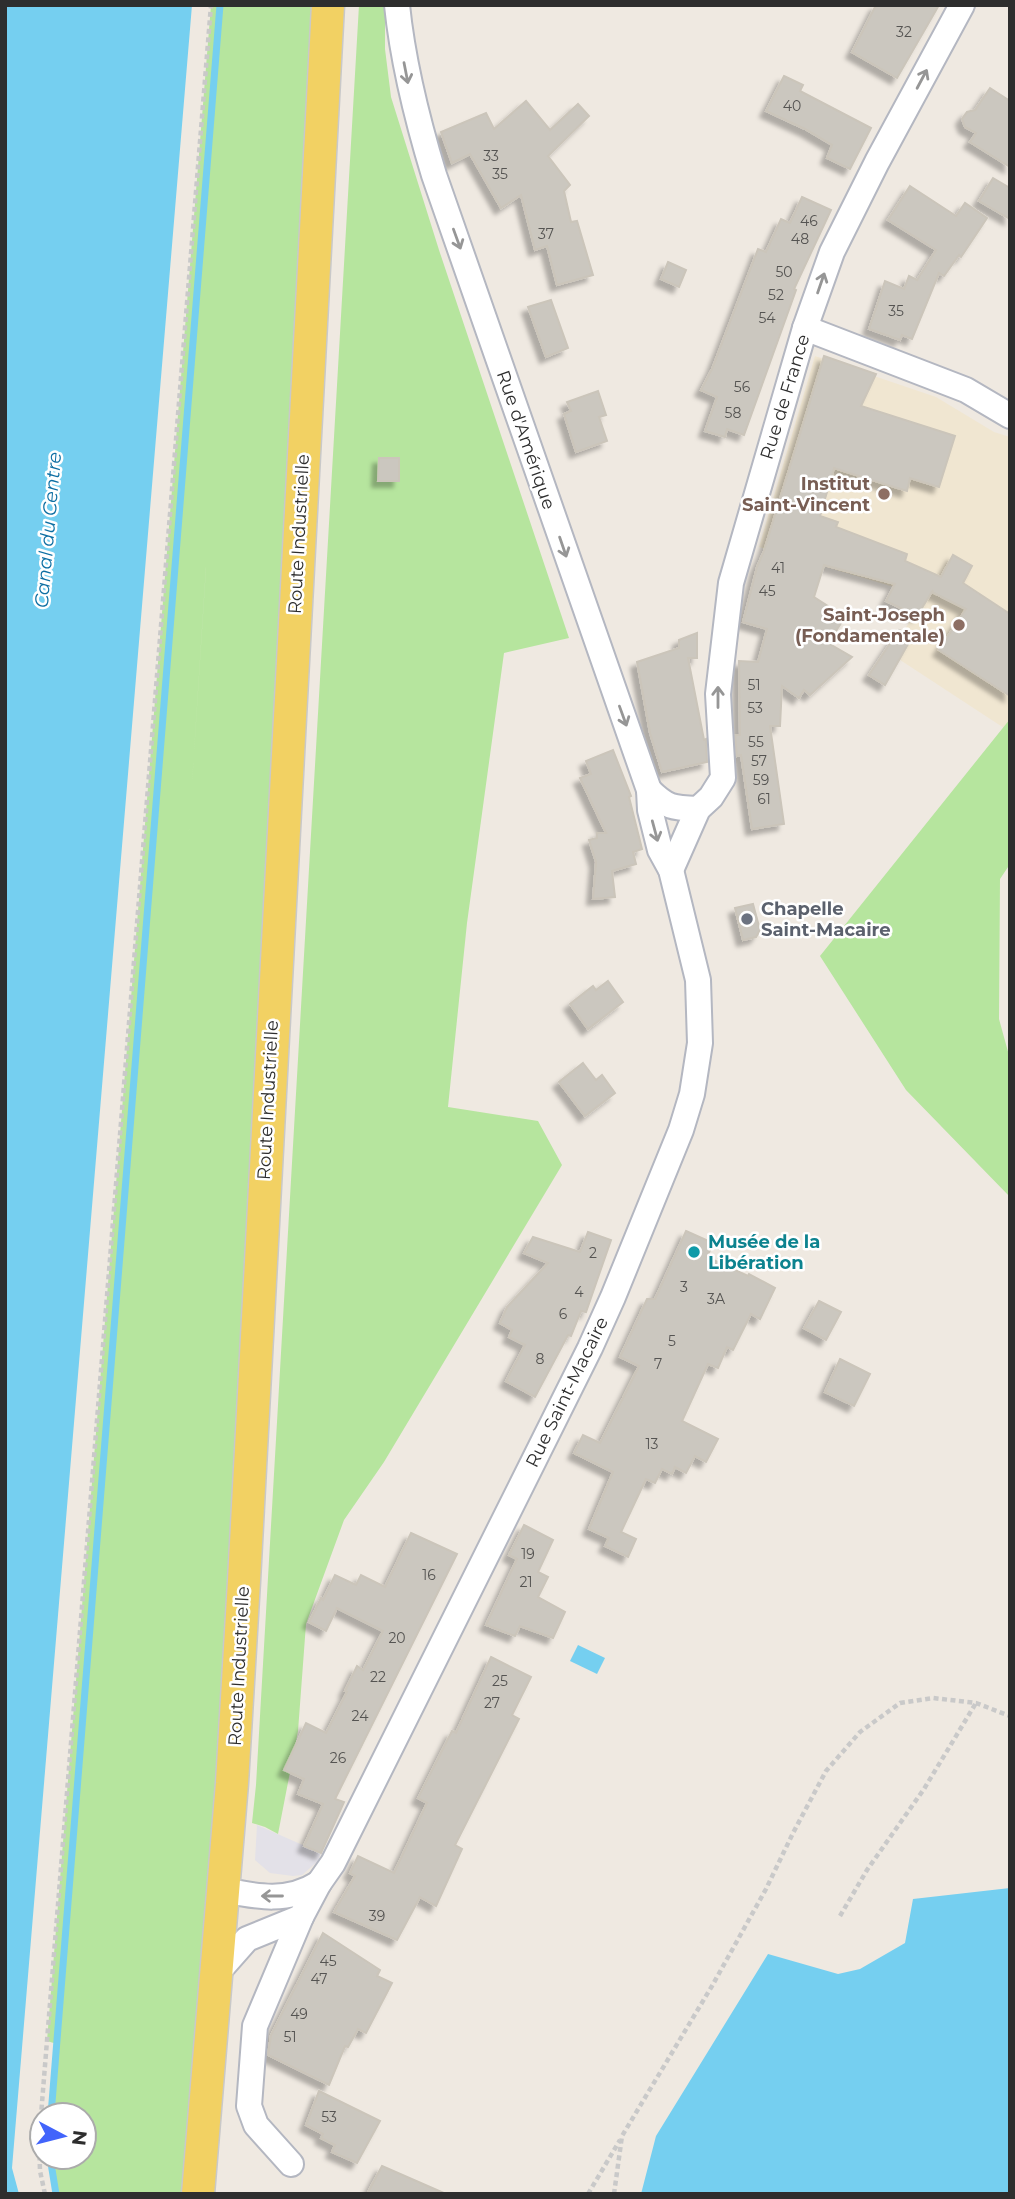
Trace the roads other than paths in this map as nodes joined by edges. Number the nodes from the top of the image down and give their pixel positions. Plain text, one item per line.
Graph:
1 (328, 5) edge
2 (397, 5) edge
3 (962, 5) edge
4 (805, 328) junction
5 (1010, 416) edge
6 (649, 790) junction
7 (698, 809) junction
8 (671, 870) junction
9 (319, 1883) junction
10 (223, 1890) junction
11 (301, 1917) junction
12 (217, 1973) junction
13 (291, 2164) dead end
14 (198, 2194) edge

1 - 10 main road, Route Industrielle
2 -> 6 street, Rue d'Amérique
4 -> 3 street, Rue de France
4 - 5 street
7 -> 4 street, Rue de France
6 - 7 street
6 -> 8 street, Rue d'Amérique
7 - 8 street, Rue de France
8 - 9 street, Rue Saint-Macaire
9 -> 10 street
9 - 11 street, Rue Saint-Macaire
10 - 12 main road, Route Industrielle
11 - 12 street
11 - 13 street, Rue Saint-Macaire
12 - 14 main road, Route Industrielle

